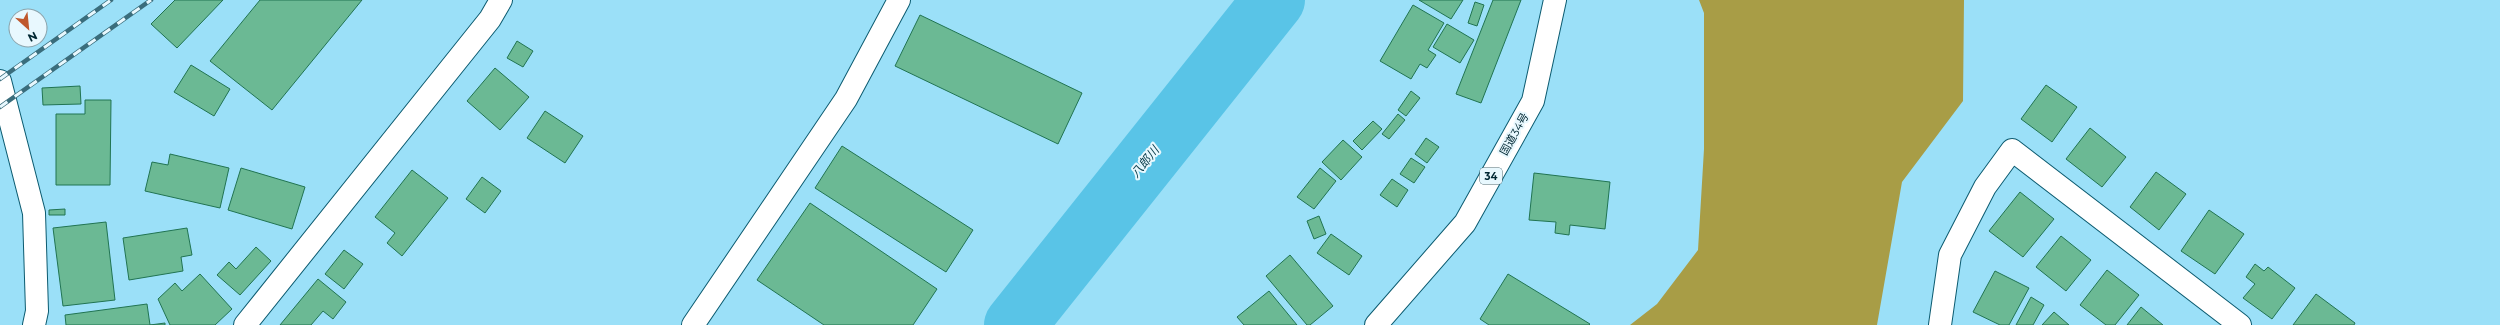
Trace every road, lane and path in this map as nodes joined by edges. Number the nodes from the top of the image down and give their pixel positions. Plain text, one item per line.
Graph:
1 (501, 0) edge
2 (899, 0) edge
3 (1555, 0) edge
4 (0, 81) edge
5 (34, 325) edge
6 (245, 325) edge
7 (693, 325) edge
8 (1376, 325) edge
9 (1940, 325) edge
10 (2240, 325) edge

1 - 6 main road
2 - 7 main road
3 - 8 main road, 国道34号 / 34
4 - 5 main road
9 - 10 main road

